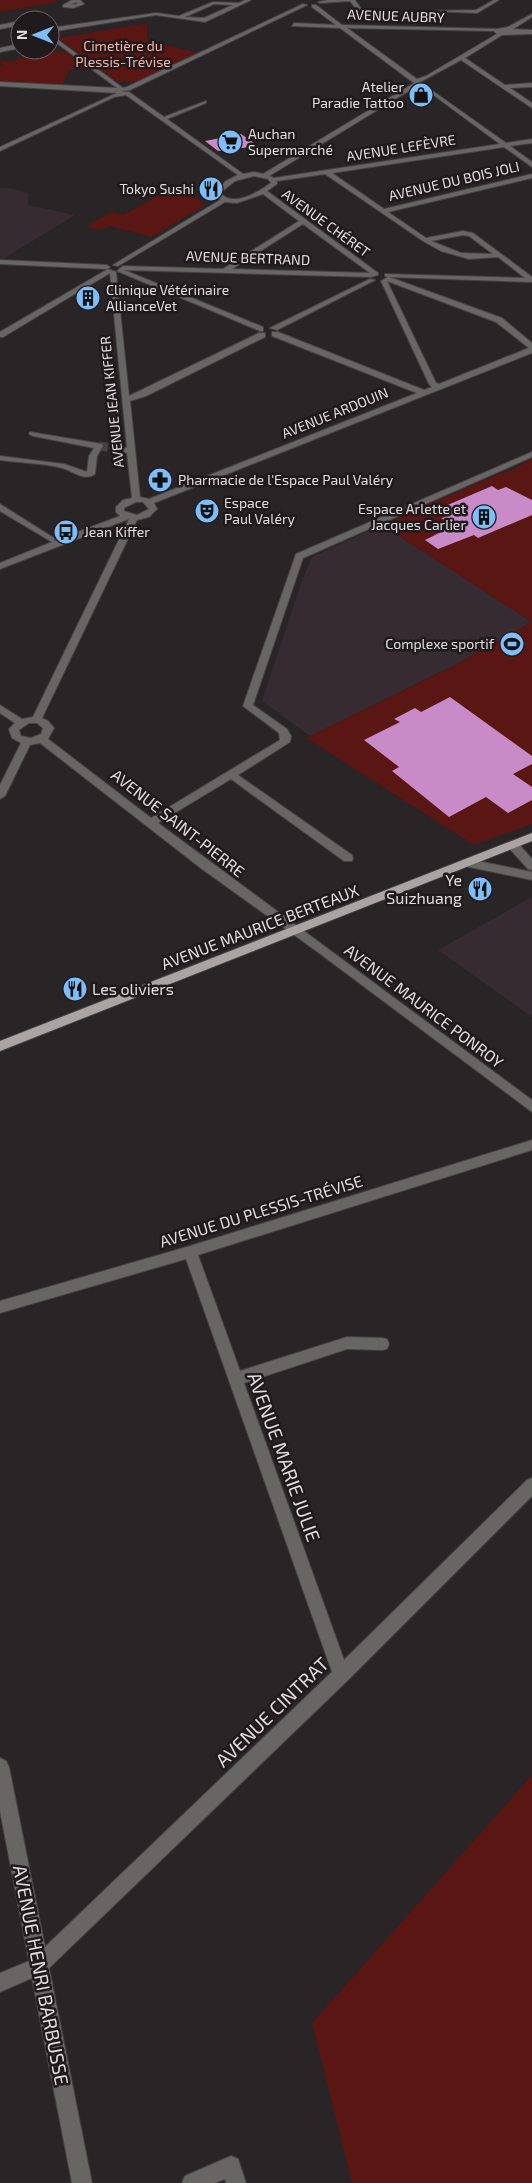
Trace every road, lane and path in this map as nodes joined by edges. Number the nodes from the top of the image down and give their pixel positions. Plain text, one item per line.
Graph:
1 (249, 0) edge
2 (351, 0) edge
3 (497, 0) edge
4 (317, 2) edge
5 (303, 3) edge
6 (239, 4) junction
7 (360, 10) dead end
8 (430, 11) dead end
9 (532, 15) edge
10 (181, 17) junction
11 (294, 24) dead end
12 (342, 26) junction
13 (60, 28) edge
14 (512, 30) junction
15 (499, 32) junction
16 (532, 32) edge
17 (60, 46) edge
18 (462, 58) junction
19 (417, 83) junction
20 (0, 84) edge
21 (532, 85) edge
22 (505, 87) junction
23 (123, 91) junction
24 (204, 102) dead end
25 (532, 106) edge
26 (163, 120) junction
27 (532, 141) edge
28 (505, 145) junction
29 (0, 149) edge
30 (532, 165) edge
31 (326, 172) junction
32 (241, 175) junction
33 (264, 176) junction
34 (532, 176) edge
35 (274, 180) junction
36 (263, 192) junction
37 (224, 200) junction
38 (382, 211) junction
39 (303, 221) junction
40 (424, 240) junction
41 (499, 255) junction
42 (0, 262) edge
43 (115, 269) junction
44 (226, 270) junction
45 (373, 276) junction
46 (386, 279) junction
47 (532, 280) edge
48 (275, 331) junction
49 (261, 332) junction
50 (0, 335) edge
51 (532, 348) edge
52 (438, 387) junction
53 (424, 393) junction
54 (126, 400) junction
55 (33, 434) dead end
56 (114, 448) tunnel mouth
57 (131, 451) junction
58 (532, 454) edge
59 (0, 458) edge
60 (136, 500) junction
61 (148, 502) junction
62 (0, 507) edge
63 (127, 515) junction
64 (51, 540) junction
65 (0, 560) edge
66 (0, 566) edge
67 (0, 708) edge
68 (36, 720) junction
69 (21, 723) junction
70 (42, 739) junction
71 (26, 742) junction
72 (232, 775) junction
73 (0, 796) edge
74 (151, 823) junction
75 (532, 837) edge
76 (513, 845) junction
77 (348, 858) dead end
78 (468, 863) junction
79 (532, 866) edge
80 (532, 876) edge
81 (296, 931) junction
82 (0, 1046) edge
83 (532, 1107) edge
84 (532, 1145) edge
85 (190, 1252) junction
86 (0, 1307) edge
87 (382, 1344) dead end
88 (236, 1379) junction
89 (532, 1485) edge
90 (341, 1675) junction
91 (0, 1767) edge
92 (38, 1966) junction
93 (0, 1983) edge
94 (82, 2183) edge
95 (192, 2183) edge
96 (236, 2183) edge

1 - 6 street
2 - 4 street
2 - 7 street
3 - 8 street
4 - 5 street
4 - 12 street
5 - 23 street
6 - 10 street
6 - 10 street
9 - 14 street
10 - 13 street
11 - 12 street, AVENUE AUBRY
12 - 15 street, AVENUE AUBRY
12 - 19 street
14 - 15 street, AVENUE AUBRY
14 - 16 street
15 - 18 street
17 - 23 street
18 - 19 street
18 - 22 street
19 - 28 street
19 - 33 street
20 - 23 street
21 - 22 street
22 - 25 street
23 - 26 street
23 - 29 street
24 - 26 street
26 - 32 street
27 - 28 street, AVENUE LEFÈVRE
28 - 30 street
28 - 31 street, AVENUE LEFÈVRE
31 - 35 street, AVENUE LEFÈVRE
31 - 38 street
32 - 33 street
32 - 37 street
33 - 35 street
34 - 38 street, AVENUE DU BOIS JOLI
35 - 36 street
36 - 37 street
36 - 39 street, AVENUE CHÉRET
37 - 43 street
38 - 40 street
39 - 44 street
39 - 45 street, AVENUE CHÉRET
40 - 41 street
40 - 41 street
41 - 47 street
42 - 43 street, AVENUE BERTRAND
43 - 44 street, AVENUE BERTRAND
43 - 49 street
43 - 50 street
43 - 54 street, AVENUE JEAN KIFFER
44 - 45 street, AVENUE BERTRAND
45 - 46 street, AVENUE BERTRAND
45 - 48 street
46 - 47 street
46 - 51 street
46 - 52 street
48 - 49 street
48 - 53 street
49 - 54 street
51 - 52 street, AVENUE ARDOUIN
52 - 53 street, AVENUE ARDOUIN
53 - 61 street, AVENUE ARDOUIN
54 - 57 street, AVENUE JEAN KIFFER
55 - 59 street
56 - 57 street
57 - 60 street, AVENUE JEAN KIFFER
58 - 72 street
60 - 61 street
60 - 63 street
61 - 63 street
62 - 64 street
63 - 64 street
63 - 66 street
63 - 68 street
64 - 65 street
67 - 69 street
68 - 69 street
68 - 70 street
69 - 71 street
70 - 71 street
70 - 74 street, AVENUE SAINT-PIERRE
71 - 73 street
72 - 74 street
72 - 77 street
74 - 81 street, AVENUE SAINT-PIERRE
75 - 76 main road, AVENUE MAURICE BERTEAUX
76 - 78 main road, AVENUE MAURICE BERTEAUX
76 - 79 street
78 - 80 street
78 - 81 main road, AVENUE MAURICE BERTEAUX
81 - 82 main road, AVENUE MAURICE BERTEAUX
81 - 83 street, AVENUE MAURICE PONROY
84 - 85 street, AVENUE DU PLESSIS-TRÉVISE
85 - 86 street, AVENUE DU PLESSIS-TRÉVISE
85 - 88 street, AVENUE MARIE JULIE
87 - 88 street
88 - 90 street, AVENUE MARIE JULIE
89 - 90 street, AVENUE CINTRAT
90 - 92 street, AVENUE CINTRAT
91 - 92 street, AVENUE HENRI BARBUSSE
92 - 93 street, AVENUE CINTRAT
92 - 94 street, AVENUE HENRI BARBUSSE
95 - 96 street

